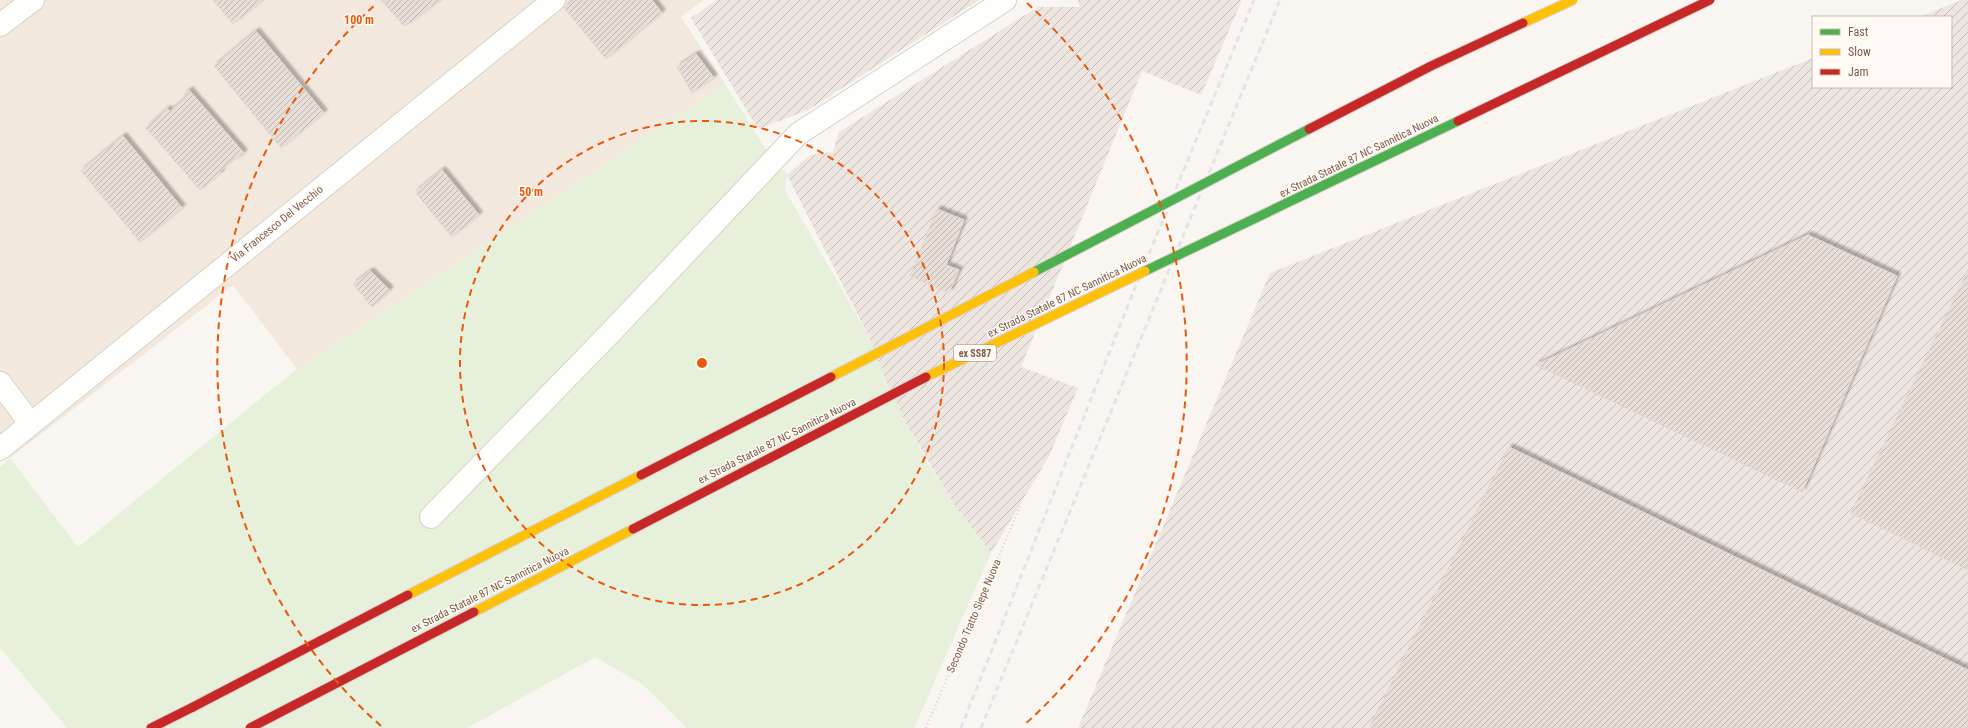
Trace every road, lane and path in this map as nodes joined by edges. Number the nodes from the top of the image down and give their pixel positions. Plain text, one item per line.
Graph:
1 (33, 0) edge
2 (554, 0) edge
3 (1005, 0) edge
4 (1573, 0) edge
5 (1710, 0) edge
6 (0, 25) edge
7 (0, 383) edge
8 (31, 424) junction
9 (0, 449) edge
10 (1021, 504) dead end
11 (431, 517) dead end
12 (150, 728) edge
13 (250, 728) edge
14 (926, 728) edge

1 - 6 street
2 - 8 street, Via Francesco Del Vecchio
3 - 11 street
4 - 12 highway, bridge
5 - 13 highway, ex Strada Statale 87 NC Sannitica Nuova / ex SS87, bridge
7 - 8 street
8 - 9 street, Via Francesco Del Vecchio
10 - 14 path, Secondo Tratto Siepe Nuova

